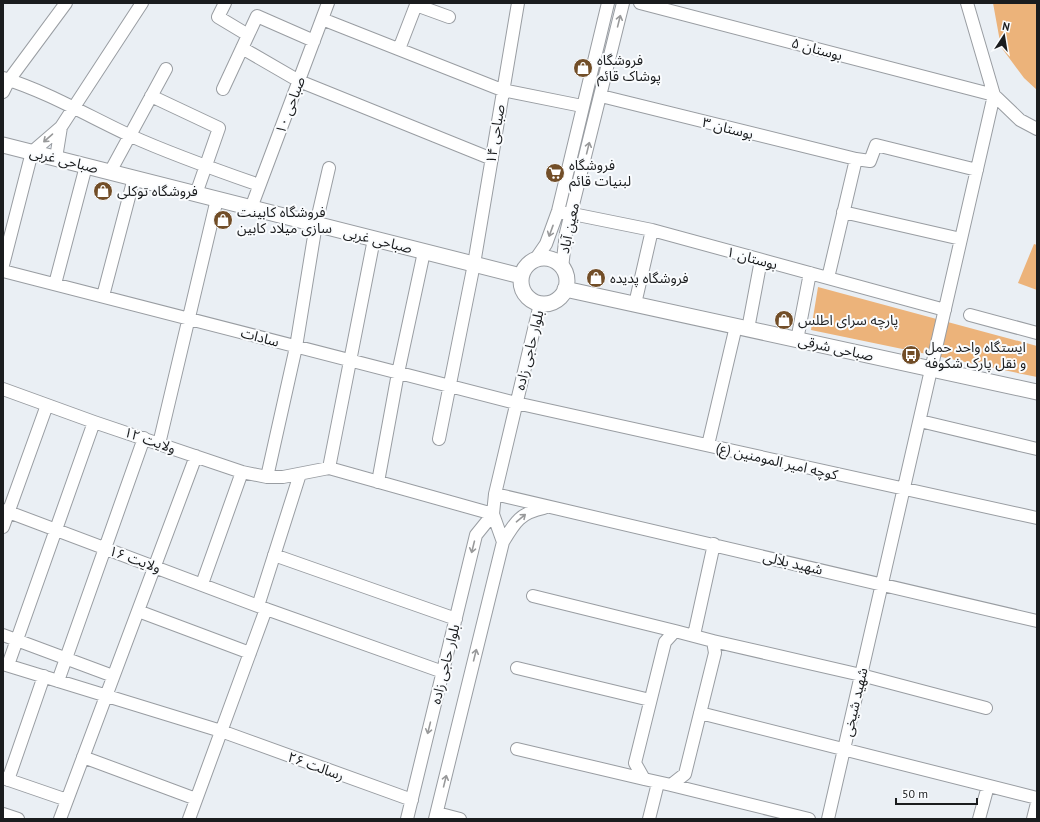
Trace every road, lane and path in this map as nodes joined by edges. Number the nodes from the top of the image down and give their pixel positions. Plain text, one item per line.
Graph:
1 (66, 3) edge
2 (142, 3) edge
3 (225, 3) edge
4 (328, 3) edge
5 (518, 3) edge
6 (608, 3) edge
7 (623, 3) edge
8 (640, 3) edge
9 (967, 3) edge
10 (449, 17) dead end
11 (322, 19) junction
12 (248, 35) junction
13 (314, 41) junction
14 (242, 48) junction
15 (399, 49) junction
16 (166, 69) dead end
17 (6, 79) edge
18 (299, 80) junction
19 (223, 89) dead end
20 (502, 90) junction
21 (3, 92) edge
22 (994, 95) junction
23 (151, 96) junction
24 (601, 96) junction
25 (582, 106) junction
26 (75, 107) junction
27 (61, 127) junction
28 (1037, 129) edge
29 (131, 136) junction
30 (3, 145) edge
31 (32, 152) junction
32 (56, 158) junction
33 (492, 159) junction
34 (856, 159) junction
35 (86, 166) junction
36 (206, 166) junction
37 (329, 168) dead end
38 (977, 170) junction
39 (110, 172) junction
40 (134, 178) junction
41 (260, 184) junction
42 (196, 194) junction
43 (217, 199) junction
44 (251, 208) junction
45 (558, 211) junction
46 (843, 212) junction
47 (572, 214) junction
48 (316, 224) junction
49 (652, 230) junction
50 (374, 239) junction
51 (961, 239) junction
52 (424, 252) junction
53 (535, 260) junction
54 (761, 260) junction
55 (474, 264) junction
56 (3, 265) edge
57 (562, 268) junction
58 (3, 271) edge
59 (810, 273) junction
60 (521, 276) junction
61 (828, 278) junction
62 (55, 284) junction
63 (565, 289) junction
64 (103, 296) junction
65 (540, 304) junction
66 (635, 304) junction
67 (945, 310) junction
68 (970, 315) dead end
69 (189, 318) junction
70 (742, 328) junction
71 (1037, 333) edge
72 (797, 340) junction
73 (296, 346) junction
74 (350, 360) junction
75 (932, 369) junction
76 (398, 373) junction
77 (451, 386) junction
78 (3, 389) edge
79 (1037, 392) edge
80 (516, 403) junction
81 (47, 405) junction
82 (920, 421) junction
83 (94, 422) junction
84 (144, 438) junction
85 (439, 439) dead end
86 (159, 444) junction
87 (708, 445) junction
88 (1037, 449) edge
89 (196, 456) junction
90 (329, 468) junction
91 (242, 472) junction
92 (300, 474) junction
93 (267, 476) junction
94 (378, 482) junction
95 (904, 489) junction
96 (495, 494) junction
97 (548, 508) junction
98 (6, 511) edge
99 (492, 514) junction
100 (1037, 518) edge
101 (3, 527) edge
102 (55, 529) junction
103 (503, 542) junction
104 (714, 544) junction
105 (106, 548) junction
106 (274, 555) junction
107 (155, 566) junction
108 (202, 584) junction
109 (882, 585) junction
110 (533, 596) dead end
111 (262, 607) junction
112 (138, 611) junction
113 (456, 619) junction
114 (1037, 621) edge
115 (675, 631) junction
116 (3, 635) edge
117 (694, 635) junction
118 (16, 640) junction
119 (713, 641) junction
120 (250, 653) junction
121 (66, 659) junction
122 (6, 664) edge
123 (517, 668) dead end
124 (443, 672) junction
125 (861, 675) junction
126 (44, 676) junction
127 (113, 676) junction
128 (58, 681) junction
129 (106, 696) junction
130 (650, 700) junction
131 (986, 708) dead end
132 (700, 712) junction
133 (221, 731) junction
134 (517, 749) dead end
135 (844, 750) junction
136 (83, 757) junction
137 (5, 779) edge
138 (644, 779) junction
139 (658, 783) junction
140 (671, 785) junction
141 (988, 786) junction
142 (1037, 798) edge
143 (196, 799) junction
144 (66, 800) junction
145 (412, 800) junction
146 (1037, 803) edge
147 (3, 814) edge
148 (436, 816) edge
149 (454, 818) edge
150 (18, 819) edge
151 (60, 819) edge
152 (188, 819) edge
153 (407, 819) edge
154 (648, 819) edge
155 (809, 819) edge
156 (828, 819) edge
157 (979, 819) edge
158 (1033, 819) edge

1 - 17 street
2 - 26 street
3 - 12 street
4 - 11 street, صباحی ۱۰
5 - 20 street, صباحی ۱۴
6 - 25 street, معین آباد
24 -> 7 street, معین آباد
8 - 22 street, بوستان ۵
9 - 22 street
10 - 15 street
11 - 13 street, صباحی ۱۰
11 - 15 street
12 - 13 street
12 - 14 street
13 - 18 street, صباحی ۱۰
14 - 18 street
14 - 19 street
15 - 20 street
16 - 23 street
17 - 21 street
17 - 26 street
18 - 33 street
18 - 41 street, صباحی ۱۰
20 - 25 street
20 - 33 street, صباحی ۱۴
22 - 28 street
22 - 38 street, شهید شیخی
23 - 29 street
23 - 36 street
24 - 34 street, بوستان ۳
47 -> 24 street, معین آباد
25 - 45 street, معین آباد
26 - 27 street
26 - 29 street
27 -> 31 street
27 - 32 street
29 - 36 street
29 - 39 street
30 - 31 main road, صباحی غربی
31 - 32 main road, صباحی غربی
31 - 56 street
32 - 35 main road, صباحی غربی
33 - 55 street, صباحی ۱۴
34 - 38 street
34 - 46 street
35 - 39 main road, صباحی غربی
35 - 62 street
36 - 41 street
36 - 42 street
37 - 48 street
38 - 51 street, شهید شیخی
39 - 40 main road, صباحی غربی
40 - 42 main road, صباحی غربی
40 - 64 street
41 - 44 street, صباحی ۱۰
42 - 43 main road, صباحی غربی
43 - 44 main road, صباحی غربی
43 - 69 street
44 - 48 main road, صباحی غربی
45 - 47 street, بوستان ۱
45 -> 53 street, معین آباد
46 - 51 street
46 - 61 street
47 - 49 street, بوستان ۱
47 - 57 street, معین آباد
48 - 50 main road, صباحی غربی
48 - 73 street
49 - 54 street, بوستان ۱
49 - 66 street
50 - 52 main road, صباحی غربی
50 - 74 street
51 - 67 street, شهید شیخی
52 - 55 main road, صباحی غربی
52 - 76 street
53 - 57 main road
53 - 60 main road
54 - 59 street, بوستان ۱
54 - 70 street
55 - 60 main road, صباحی غربی
55 - 77 street, صباحی ۱۴
57 - 63 main road
58 - 62 street, سادات
59 - 61 street, بوستان ۱
59 - 72 street
60 - 65 main road
61 - 67 street, بوستان ۱
62 - 64 street, سادات
63 - 65 main road
63 - 66 main road, صباحی شرقی
64 - 69 street, سادات
65 - 80 street, بلوار حاجی زاده
66 - 70 main road, صباحی شرقی
67 - 75 street, شهید شیخی
68 - 71 street
69 - 73 street, سادات
69 - 86 street
70 - 72 main road, صباحی شرقی
70 - 87 street
72 - 75 main road, صباحی شرقی
73 - 74 street, سادات
73 - 93 street
74 - 76 street, سادات
74 - 90 street
75 - 79 main road, صباحی شرقی
75 - 82 street, شهید شیخی
76 - 77 street, سادات
76 - 94 street
77 - 80 street, سادات
77 - 85 street, صباحی ۱۴
78 - 81 street, ولایت ۱۲
80 - 87 street, کوچه امیر المومنین (ع)
80 - 96 street, بلوار حاجی زاده
81 - 83 street, ولایت ۱۲
81 - 98 street
82 - 88 street
82 - 95 street, شهید شیخی
83 - 84 street, ولایت ۱۲
83 - 102 street
84 - 86 street, ولایت ۱۲
84 - 105 street
86 - 89 street, ولایت ۱۲
87 - 95 street, کوچه امیر المومنین (ع)
89 - 91 street, ولایت ۱۲
89 - 107 street
90 - 92 street, ولایت ۱۲
90 - 94 street
91 - 93 street, ولایت ۱۲
91 - 108 street
92 - 93 street, ولایت ۱۲
92 - 106 street
94 - 99 street
95 - 100 street, کوچه امیر المومنین (ع)
95 - 109 street, شهید شیخی
96 - 97 street, شهید بلالی
96 - 99 street, بلوار حاجی زاده
103 -> 97 street
97 - 104 street, شهید بلالی
98 - 101 street
98 - 102 street, ولایت ۱۶
99 - 103 street, بلوار حاجی زاده
99 -> 113 street, بلوار حاجی زاده
102 - 105 street, ولایت ۱۶
102 - 118 street
148 -> 103 street, بلوار حاجی زاده
104 - 109 street, شهید بلالی
104 - 117 street
105 - 107 street, ولایت ۱۶
105 - 121 street
106 - 111 street
106 - 113 street
107 - 108 street, ولایت ۱۶
107 - 112 street
108 - 111 street, ولایت ۱۶
109 - 114 street, شهید بلالی
109 - 125 street, شهید شیخی
110 - 115 street
111 - 120 street
111 - 124 street, ولایت ۱۶
112 - 120 street
112 - 127 street
113 - 124 street, بلوار حاجی زاده
115 - 117 street
115 - 130 street
116 - 118 street
117 - 119 street
118 - 121 street
118 - 122 street
119 - 125 street
119 - 132 street
120 - 133 street
121 - 127 street
121 - 128 street
122 - 126 street, رسالت ۲۶
123 - 130 street
124 -> 145 street, بلوار حاجی زاده
125 - 131 street
125 - 135 street, شهید شیخی
126 - 128 street, رسالت ۲۶
126 - 137 street
127 - 129 street
128 - 129 street, رسالت ۲۶
129 - 133 street, رسالت ۲۶
129 - 136 street
130 - 138 street
132 - 135 street
132 - 140 street
133 - 143 street
133 - 145 street, رسالت ۲۶
134 - 138 street
135 - 141 street
135 - 156 street, شهید شیخی
136 - 143 street
136 - 144 street
137 - 144 street
138 - 139 street
139 - 140 street
139 - 154 street
140 - 155 street
141 - 142 street
141 - 157 street
143 - 152 street
144 - 151 street
145 - 153 street, بلوار حاجی زاده
146 - 158 street
147 - 150 street
148 - 149 street

